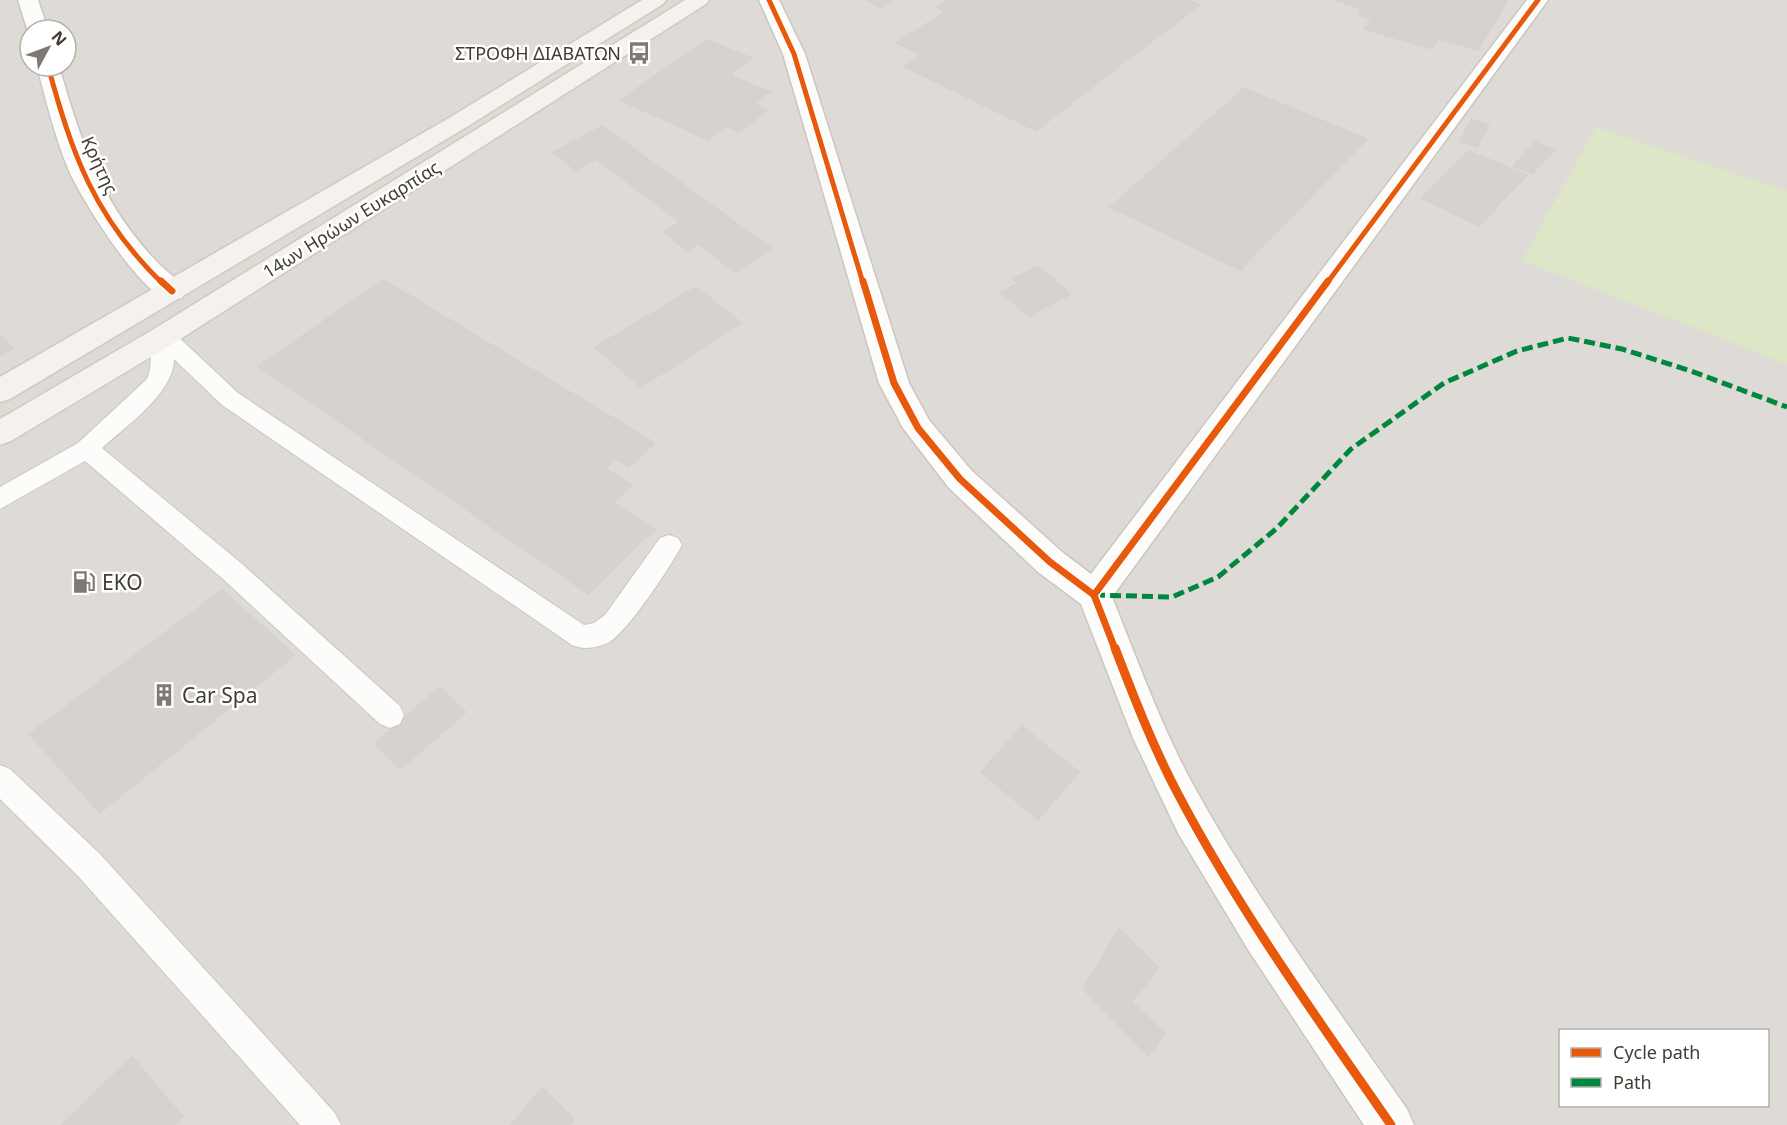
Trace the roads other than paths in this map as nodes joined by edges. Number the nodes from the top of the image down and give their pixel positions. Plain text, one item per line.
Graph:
1 (28, 0) edge
2 (656, 0) edge
3 (699, 0) edge
4 (769, 0) edge
5 (1538, 0) edge
6 (33, 18) edge
7 (52, 78) edge
8 (172, 291) junction
9 (165, 336) junction
10 (0, 391) edge
11 (0, 433) edge
12 (86, 449) junction
13 (0, 499) edge
14 (669, 545) dead end
15 (1094, 595) junction
16 (390, 715) dead end
17 (0, 779) edge
18 (323, 1125) edge
19 (1391, 1125) edge

1 - 6 street
2 - 8 main road, 14ων Ηρώων Ευκαρπίας
3 - 9 main road, 14ων Ηρώων Ευκαρπίας
4 - 15 street
5 - 15 street
7 - 8 street, Κρήτης
8 - 10 main road, 14ων Ηρώων Ευκαρπίας
9 - 11 main road, 14ων Ηρώων Ευκαρπίας
9 - 12 lane
9 - 14 lane
12 - 13 lane
12 - 16 lane
15 - 19 street
17 - 18 lane

